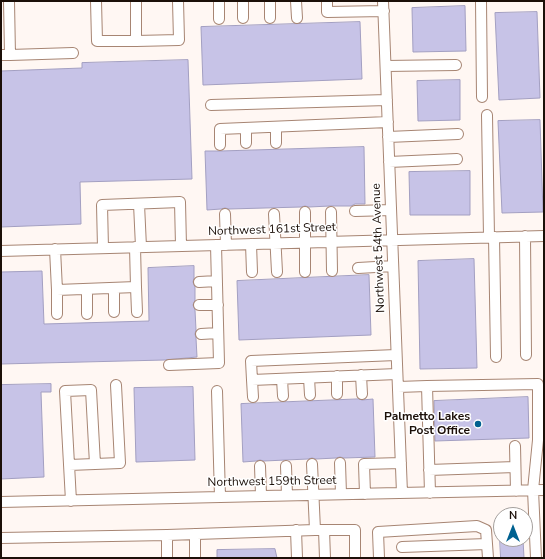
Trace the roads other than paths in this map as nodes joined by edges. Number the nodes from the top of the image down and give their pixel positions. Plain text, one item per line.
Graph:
1 (9, 1) edge
2 (96, 1) edge
3 (136, 1) edge
4 (178, 1) edge
5 (219, 1) edge
6 (243, 1) edge
7 (270, 1) edge
8 (296, 1) edge
9 (327, 1) edge
10 (481, 1) edge
11 (384, 6) edge
12 (243, 18) dead end
13 (270, 18) dead end
14 (297, 18) dead end
15 (219, 19) dead end
16 (136, 41) junction
17 (73, 53) dead end
18 (6, 55) edge
19 (456, 65) dead end
20 (386, 66) junction
21 (482, 97) dead end
22 (387, 100) junction
23 (211, 105) dead end
24 (487, 115) dead end
25 (388, 122) junction
26 (276, 127) junction
27 (246, 128) junction
28 (458, 134) dead end
29 (388, 136) junction
30 (246, 143) dead end
31 (276, 143) dead end
32 (220, 145) dead end
33 (457, 159) dead end
34 (389, 162) junction
35 (140, 204) junction
36 (391, 210) junction
37 (355, 211) dead end
38 (305, 212) dead end
39 (331, 212) dead end
40 (225, 214) dead end
41 (274, 214) dead end
42 (525, 236) junction
43 (544, 236) edge
44 (491, 237) junction
45 (392, 240) junction
46 (305, 242) junction
47 (332, 242) junction
48 (275, 243) junction
49 (251, 244) junction
50 (221, 245) junction
51 (181, 246) junction
52 (138, 247) junction
53 (103, 248) junction
54 (55, 249) junction
55 (1, 251) edge
56 (393, 266) junction
57 (358, 268) dead end
58 (332, 271) dead end
59 (252, 272) dead end
60 (276, 272) dead end
61 (305, 272) dead end
62 (199, 282) dead end
63 (217, 282) junction
64 (136, 287) junction
65 (114, 288) junction
66 (87, 289) junction
67 (57, 290) junction
68 (199, 305) dead end
69 (218, 305) junction
70 (114, 312) dead end
71 (137, 312) dead end
72 (57, 314) dead end
73 (87, 314) dead end
74 (218, 333) junction
75 (201, 334) dead end
76 (396, 355) junction
77 (526, 355) dead end
78 (496, 357) dead end
79 (169, 365) dead end
80 (397, 374) junction
81 (361, 375) junction
82 (336, 376) junction
83 (309, 378) junction
84 (282, 379) junction
85 (252, 380) junction
86 (116, 385) dead end
87 (426, 386) junction
88 (398, 387) junction
89 (217, 391) dead end
90 (337, 394) dead end
91 (362, 394) dead end
92 (310, 395) dead end
93 (253, 396) dead end
94 (283, 396) dead end
95 (515, 446) dead end
96 (340, 463) dead end
97 (401, 463) junction
98 (94, 464) junction
99 (312, 464) dead end
100 (69, 465) junction
101 (260, 466) dead end
102 (286, 466) dead end
103 (515, 467) junction
104 (429, 470) junction
105 (516, 490) junction
106 (533, 490) junction
107 (544, 490) edge
108 (402, 493) junction
109 (430, 493) junction
110 (314, 494) junction
111 (341, 494) junction
112 (365, 494) junction
113 (260, 495) junction
114 (287, 495) junction
115 (220, 496) junction
116 (70, 501) junction
117 (1, 502) edge
118 (296, 530) junction
119 (320, 530) junction
120 (195, 534) junction
121 (167, 535) junction
122 (1, 538) edge
123 (487, 544) junction
124 (402, 547) dead end
125 (167, 558) edge
126 (195, 558) edge
127 (297, 558) edge
128 (325, 558) edge
129 (354, 558) edge
130 (379, 558) edge
131 (488, 558) edge
132 (536, 558) edge

1 - 18 street
2 - 16 street
3 - 16 street
4 - 16 street
5 - 15 street
6 - 12 street
7 - 13 street
8 - 14 street
9 - 11 street
10 - 21 street
11 - 20 street, Northwest 54th Avenue
17 - 18 street
19 - 20 street
20 - 22 street, Northwest 54th Avenue
22 - 23 street
22 - 25 street, Northwest 54th Avenue
24 - 44 street
25 - 26 street
25 - 29 street, Northwest 54th Avenue
26 - 27 street
26 - 31 street
27 - 30 street
27 - 32 street
28 - 29 street
29 - 34 street, Northwest 54th Avenue
33 - 34 street
34 - 36 street, Northwest 54th Avenue
35 - 51 street
35 - 52 street
35 - 53 street
36 - 37 street
36 - 45 street, Northwest 54th Avenue
38 - 46 street
39 - 47 street
40 - 50 street
41 - 48 street
42 - 43 street, Northwest 161st Street
42 - 44 street, Northwest 161st Street
42 - 77 street
44 - 45 street, Northwest 161st Street
44 - 78 street
45 - 47 street, Northwest 161st Street
45 - 56 street, Northwest 54th Avenue
46 - 47 street, Northwest 161st Street
46 - 48 street, Northwest 161st Street
46 - 61 street
47 - 58 street
48 - 49 street, Northwest 161st Street
48 - 60 street
49 - 50 street, Northwest 161st Street
49 - 59 street
50 - 51 street, Northwest 161st Street
50 - 63 street
51 - 52 street, Northwest 161st Street
52 - 53 street, Northwest 161st Street
52 - 64 street
53 - 54 street, Northwest 161st Street
54 - 55 street, Northwest 161st Street
54 - 67 street
56 - 57 street
56 - 76 street, Northwest 54th Avenue
62 - 63 street
63 - 69 street
64 - 65 street
64 - 71 street
65 - 66 street
65 - 70 street
66 - 67 street
66 - 73 street
67 - 72 street
68 - 69 street
69 - 74 street
74 - 75 street
74 - 79 street
76 - 80 street, Northwest 54th Avenue
76 - 85 street
80 - 81 street
80 - 88 street, Northwest 54th Avenue
81 - 82 street
81 - 91 street
82 - 83 street
82 - 90 street
83 - 84 street
83 - 92 street
84 - 85 street
84 - 94 street
85 - 93 street
86 - 98 street
87 - 88 street
87 - 104 street
87 - 106 street
88 - 97 street, Northwest 54th Avenue
89 - 115 street
95 - 103 street
96 - 111 street
97 - 108 street, Northwest 54th Avenue
97 - 112 street
98 - 100 street
98 - 100 street
99 - 110 street
100 - 116 street
101 - 113 street
102 - 114 street
103 - 104 street
103 - 105 street
104 - 109 street
105 - 106 street, Northwest 159th Street
105 - 109 street, Northwest 159th Street
106 - 107 street, Northwest 159th Street
106 - 132 street
108 - 109 street, Northwest 159th Street
108 - 112 street, Northwest 159th Street
110 - 111 street, Northwest 159th Street
110 - 114 street, Northwest 159th Street
110 - 119 street
111 - 112 street, Northwest 159th Street
113 - 114 street, Northwest 159th Street
113 - 115 street, Northwest 159th Street
115 - 116 street, Northwest 159th Street
116 - 117 street, Northwest 159th Street
118 - 119 street
118 - 120 street
118 - 127 street
119 - 128 street
119 - 129 street
120 - 121 street
120 - 126 street
121 - 122 street
121 - 125 street
123 - 124 street
123 - 130 street
123 - 131 street

